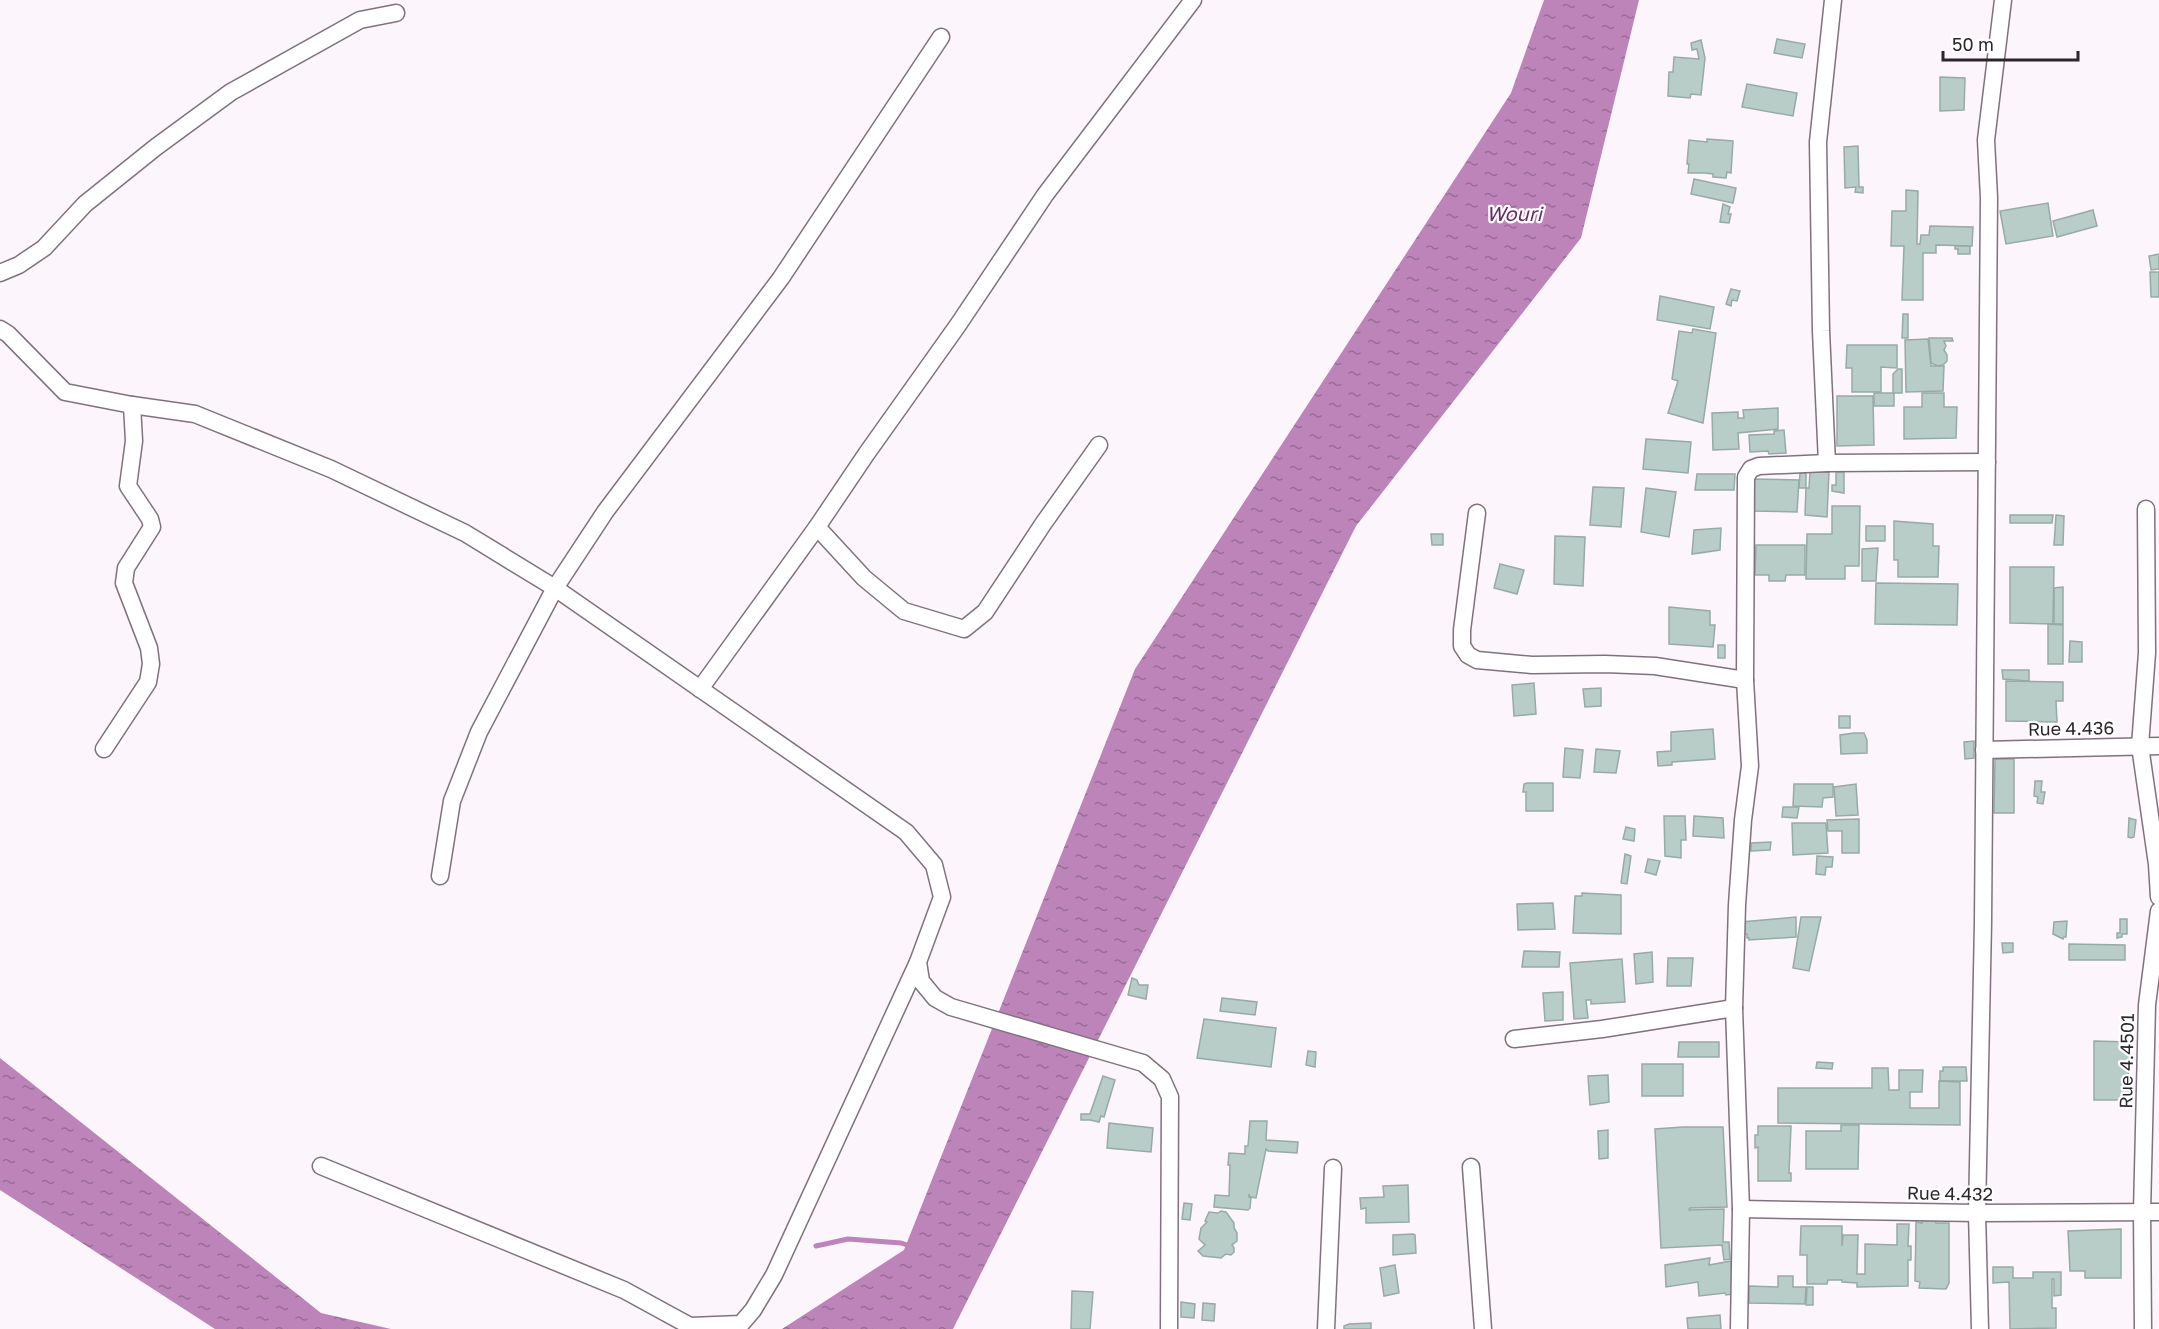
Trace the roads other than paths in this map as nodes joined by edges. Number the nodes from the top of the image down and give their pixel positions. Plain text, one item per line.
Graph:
1 (1193, 0) edge
2 (1833, 0) edge
3 (2003, 0) edge
4 (396, 13) dead end
5 (941, 37) dead end
6 (0, 273) edge
7 (0, 328) edge
8 (132, 405) junction
9 (1099, 445) dead end
10 (1986, 462) junction
11 (1827, 463) junction
12 (2146, 509) dead end
13 (1477, 513) dead end
14 (817, 527) junction
15 (555, 588) junction
16 (1745, 680) junction
17 (700, 689) junction
18 (2140, 746) junction
19 (2159, 746) edge
20 (104, 749) dead end
21 (1984, 750) junction
22 (440, 876) dead end
23 (2159, 897) edge
24 (2159, 910) edge
25 (918, 962) junction
26 (1734, 1008) junction
27 (1514, 1039) dead end
28 (321, 1166) dead end
29 (1471, 1167) dead end
30 (1333, 1168) dead end
31 (1741, 1209) junction
32 (2142, 1212) junction
33 (2159, 1212) edge
34 (1977, 1213) junction
35 (1169, 1329) edge
36 (1326, 1329) edge
37 (1483, 1329) edge
38 (1739, 1329) edge
39 (1980, 1329) edge
40 (2142, 1329) edge

1 - 14 street
2 - 11 street
3 - 10 street
4 - 6 street
5 - 15 street
7 - 8 street
8 - 15 street
8 - 20 street
9 - 14 street
10 - 11 street
10 - 21 street
11 - 16 street
12 - 18 street
13 - 16 street
14 - 17 street
15 - 17 street
15 - 22 street
16 - 26 street
17 - 25 street
18 - 19 street, Rue 4.436
18 - 21 street, Rue 4.436
18 - 23 street
21 - 34 street
24 - 32 street, Rue 4.4501
25 - 28 street
25 - 35 street
26 - 27 street
26 - 31 street
29 - 37 street
30 - 36 street
31 - 34 street, Rue 4.432
31 - 38 street
32 - 33 street, Rue 4.432
32 - 34 street, Rue 4.432
32 - 40 street, Rue 4.4501
34 - 39 street

